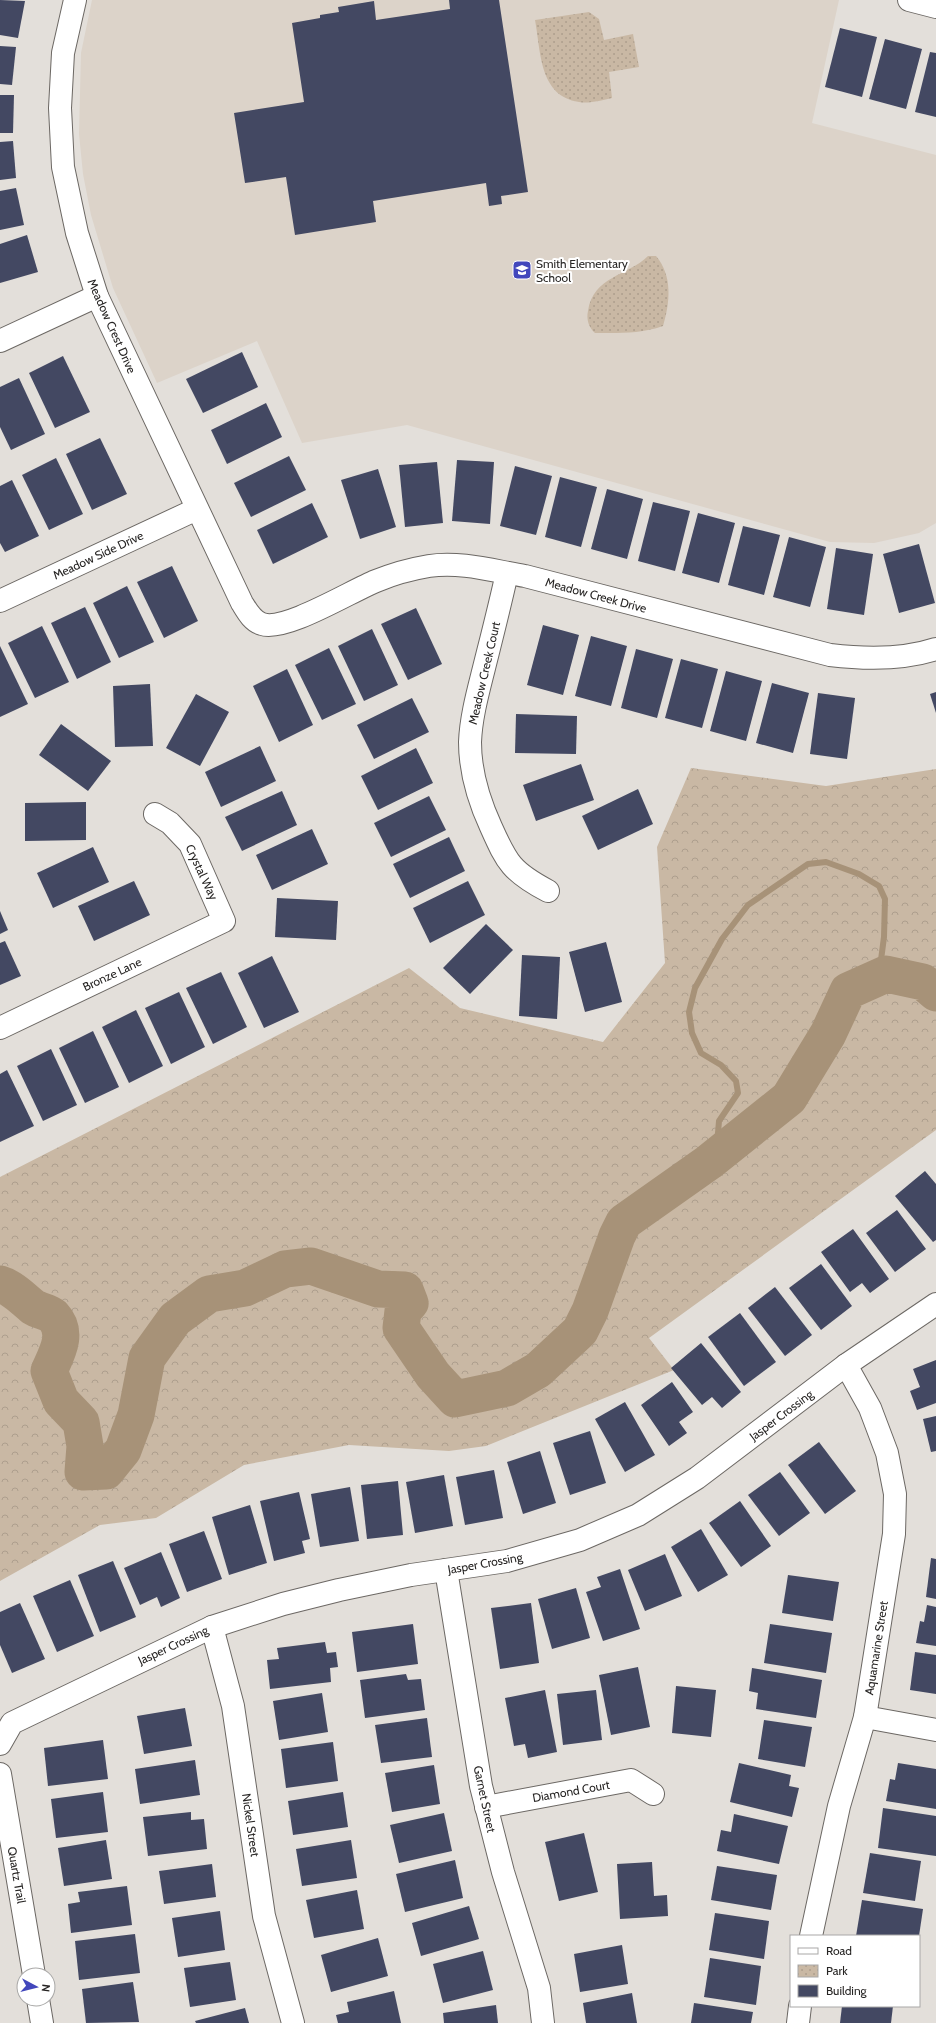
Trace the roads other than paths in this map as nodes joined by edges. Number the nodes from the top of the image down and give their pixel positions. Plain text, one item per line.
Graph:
1 (76, 0) edge
2 (909, 0) edge
3 (936, 7) edge
4 (97, 296) junction
5 (0, 341) edge
6 (197, 509) junction
7 (507, 573) junction
8 (0, 601) edge
9 (262, 624) joint
10 (936, 649) edge
11 (154, 814) dead end
12 (548, 891) dead end
13 (224, 921) joint
14 (0, 1028) edge
15 (936, 1304) edge
16 (846, 1365) junction
17 (446, 1570) junction
18 (212, 1627) junction
19 (865, 1717) junction
20 (936, 1730) edge
21 (0, 1744) edge
22 (0, 1774) edge
23 (653, 1794) dead end
24 (486, 1806) junction
25 (811, 1935) edge
26 (33, 1967) edge
27 (39, 2007) edge
28 (800, 2007) edge
29 (42, 2023) edge
30 (293, 2023) edge
31 (544, 2023) edge
32 (798, 2023) edge

1 - 4 street, Meadow Crest Drive
2 - 3 street
4 - 5 street
4 - 6 street, Meadow Crest Drive
6 - 8 street, Meadow Side Drive
6 - 9 street, Meadow Crest Drive
7 - 9 street, Meadow Creek Drive
7 - 10 street, Meadow Creek Drive
7 - 12 street, Meadow Creek Court
11 - 13 street, Crystal Way
13 - 14 street, Bronze Lane
15 - 16 street, Jasper Crossing
16 - 17 street, Jasper Crossing
16 - 19 street, Aquamarine Street
17 - 18 street, Jasper Crossing
17 - 24 street, Garnet Street
18 - 21 street, Jasper Crossing
18 - 30 street, Nickel Street
19 - 20 street
19 - 25 street, Aquamarine Street
22 - 26 street, Quartz Trail
23 - 24 street, Diamond Court
24 - 31 street, Garnet Street
27 - 29 street
28 - 32 street

